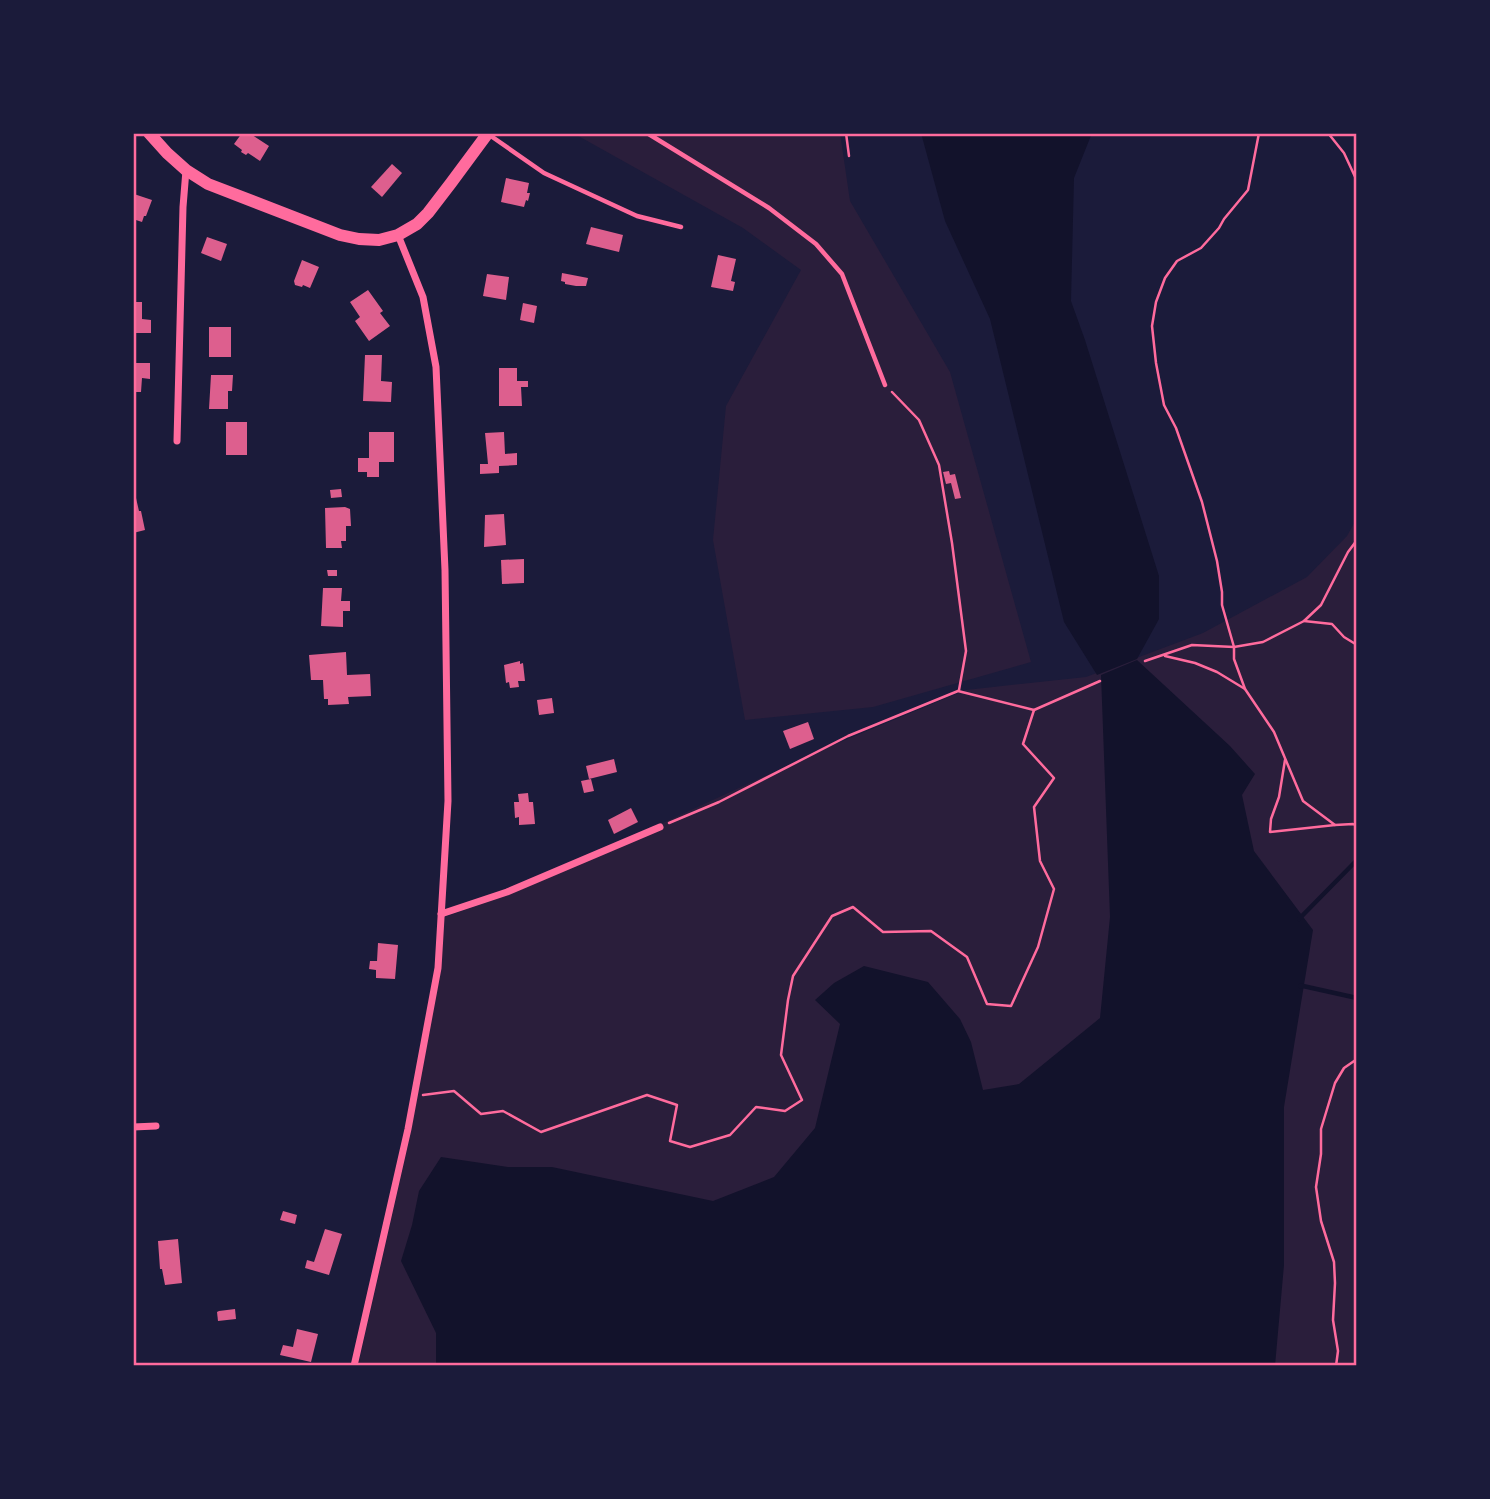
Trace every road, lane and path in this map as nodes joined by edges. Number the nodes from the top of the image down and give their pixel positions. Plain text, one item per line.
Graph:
1 (149, 133) edge
2 (488, 133) edge
3 (647, 133) edge
4 (846, 133) edge
5 (1259, 133) edge
6 (1328, 133) edge
7 (849, 156) dead end
8 (187, 170) junction
9 (1357, 181) edge
10 (681, 226) dead end
11 (398, 235) junction
12 (885, 385) joint
13 (177, 441) dead end
14 (1357, 540) edge
15 (1304, 621) junction
16 (1357, 645) edge
17 (1234, 647) junction
18 (1100, 681) dead end
19 (1245, 689) junction
20 (958, 691) junction
21 (1034, 710) junction
22 (1285, 757) junction
23 (1335, 825) junction
24 (1357, 826) edge
25 (660, 827) joint
26 (441, 914) junction
27 (1357, 1059) edge
28 (414, 1096) junction
29 (156, 1126) dead end
30 (133, 1127) edge
31 (354, 1366) edge
32 (1336, 1366) edge

1 - 8 main road
2 - 10 lane
2 - 11 main road
3 - 12 lane
4 - 7 path
5 - 17 path
6 - 9 path
8 - 11 main road
8 - 13 street
11 - 26 street
12 - 20 path
14 - 15 path
15 - 16 path
15 - 17 path
17 - 19 path
17 - 19 path
18 - 21 path
19 - 22 path
20 - 21 path
20 - 25 path
21 - 28 path
22 - 23 path
22 - 23 path
23 - 24 path
25 - 26 street
26 - 28 street
27 - 32 path
28 - 31 street
29 - 30 street

